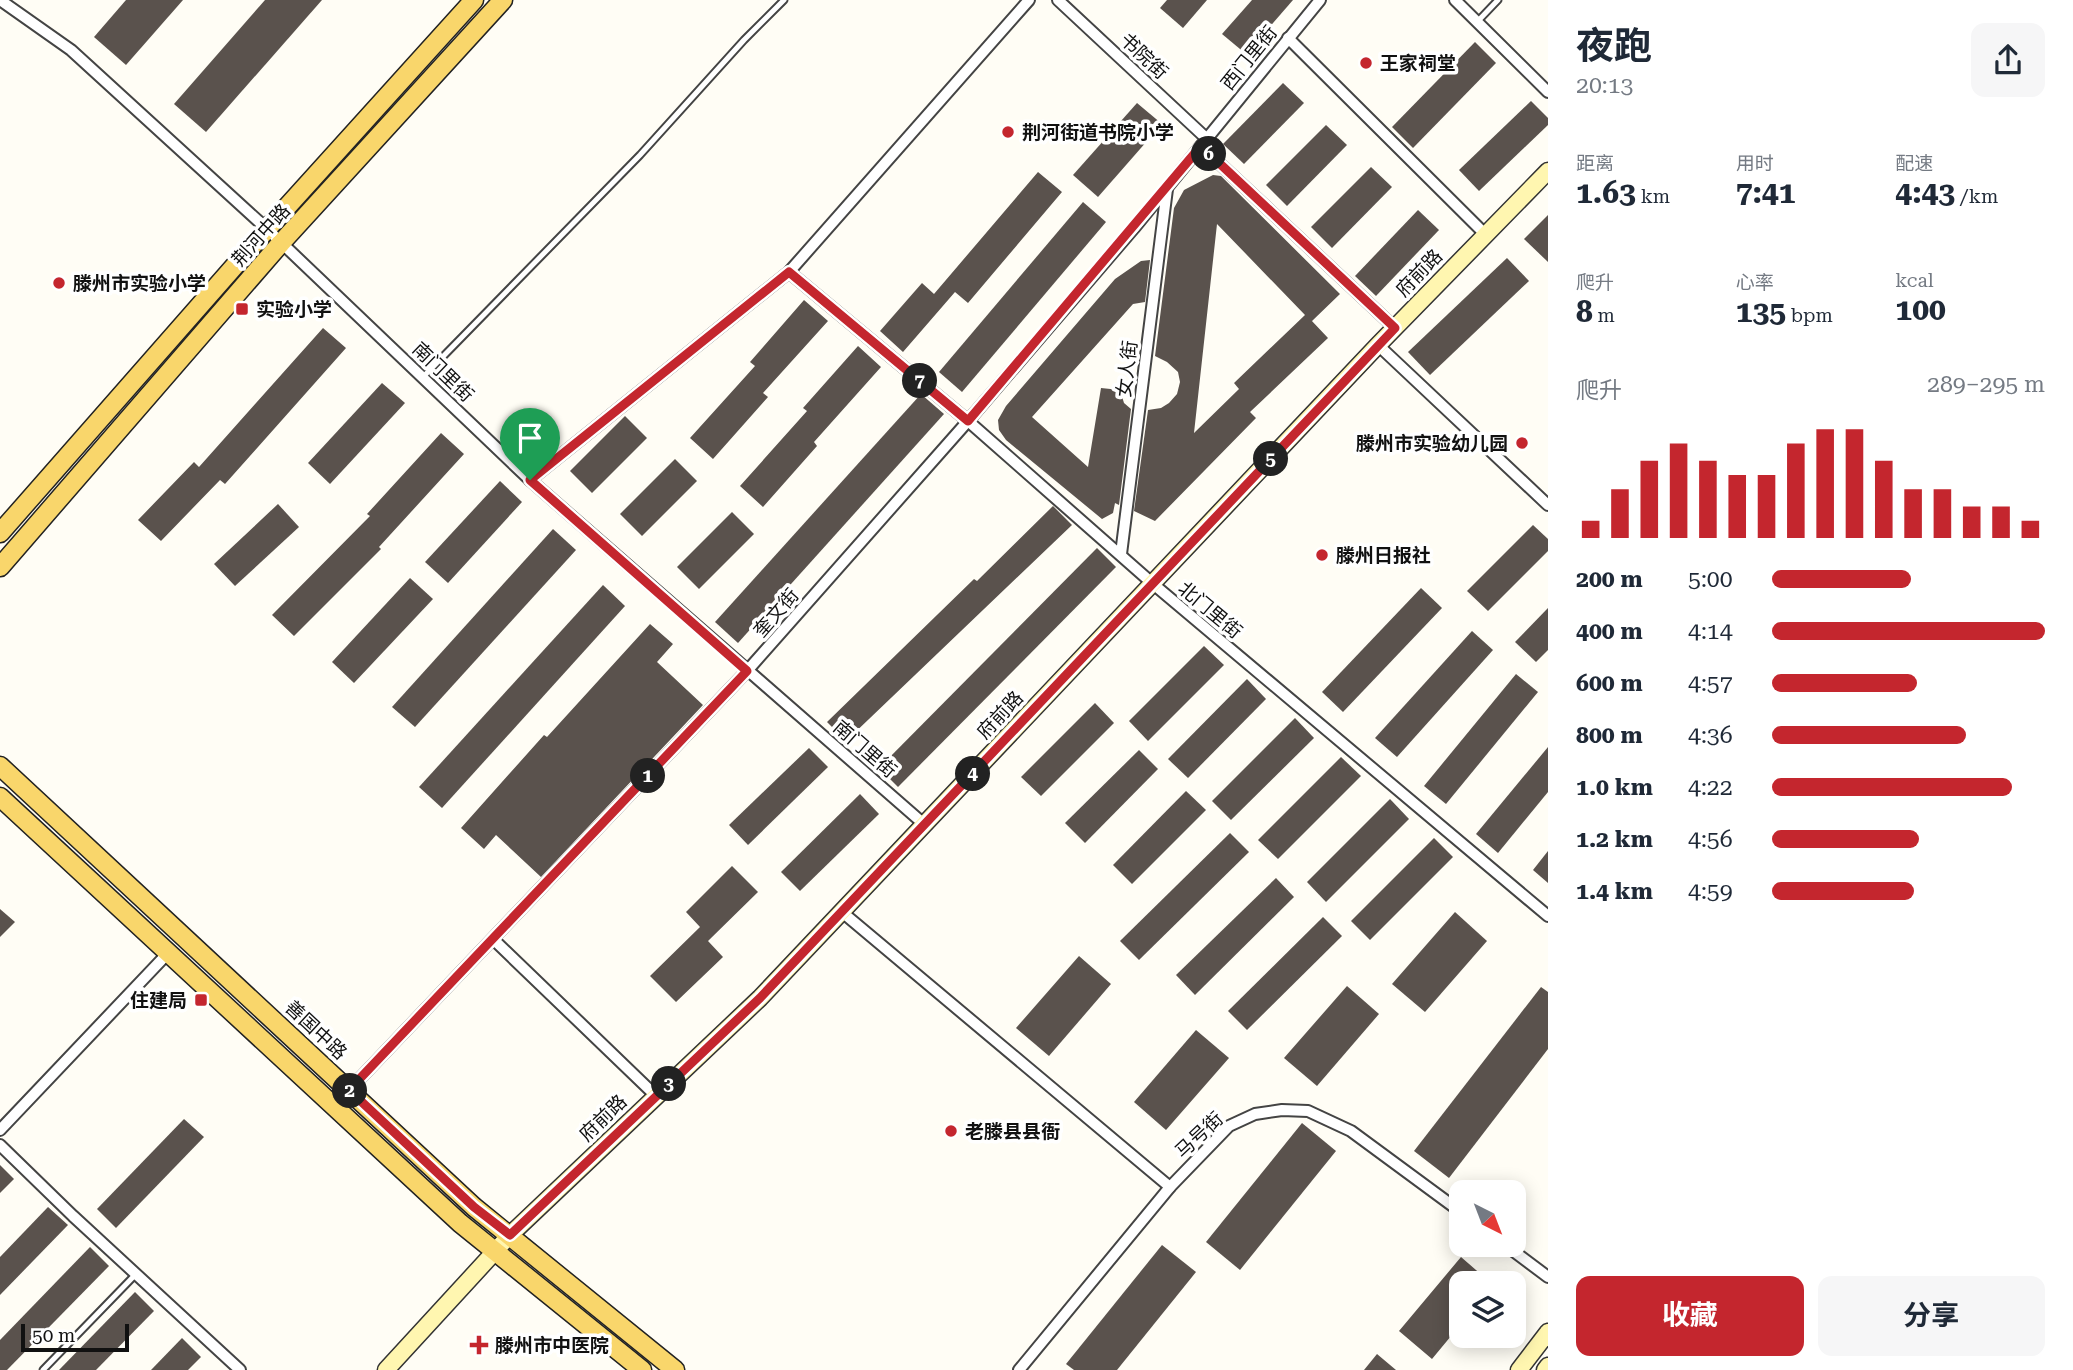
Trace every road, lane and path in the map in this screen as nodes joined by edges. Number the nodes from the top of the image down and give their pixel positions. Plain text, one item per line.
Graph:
1 (0, 0) edge
2 (474, 0) edge
3 (503, 0) edge
4 (784, 0) edge
5 (1029, 0) edge
6 (1058, 0) edge
7 (1320, 0) edge
8 (1455, 0) edge
9 (1498, 0) edge
10 (1477, 22) junction
11 (1288, 38) junction
12 (1548, 92) edge
13 (1203, 142) junction
14 (1548, 171) edge
15 (1167, 188) junction
16 (267, 229) junction
17 (1486, 235) junction
18 (281, 243) junction
19 (789, 272) junction
20 (1395, 328) junction
21 (1378, 345) junction
22 (423, 377) junction
23 (968, 421) junction
24 (530, 480) junction
25 (1548, 505) edge
26 (0, 533) edge
27 (1121, 554) junction
28 (0, 567) edge
29 (1153, 583) junction
30 (747, 671) junction
31 (0, 766) edge
32 (0, 797) edge
33 (925, 825) junction
34 (842, 912) junction
35 (1548, 916) edge
36 (493, 939) junction
37 (169, 952) junction
38 (349, 1090) junction
39 (656, 1096) junction
40 (0, 1130) edge
41 (0, 1145) edge
42 (1170, 1187) junction
43 (1449, 1203) edge
44 (510, 1235) junction
45 (497, 1252) junction
46 (1521, 1257) edge
47 (136, 1274) junction
48 (1548, 1277) edge
49 (1548, 1332) edge
50 (43, 1370) edge
51 (240, 1370) edge
52 (386, 1370) edge
53 (642, 1370) edge
54 (675, 1370) edge
55 (1019, 1370) edge
56 (1519, 1370) edge

1 - 16 street, 南门里街
2 - 16 main road, 荆河中路
3 - 18 main road, 荆河中路
4 - 22 lane
5 - 19 street
6 - 13 street, 书院街
7 - 11 street, 西门里街
8 - 10 street
9 - 10 lane
10 - 12 street
11 - 13 street, 西门里街
11 - 17 street
13 - 15 street, 奎文街
13 - 20 street, 书院街
14 - 17 main road, 府前路
15 - 23 street, 奎文街
15 - 27 street, 女人街
16 - 18 street, 南门里街
16 - 26 main road, 荆河中路
17 - 20 main road, 府前路
18 - 22 street, 南门里街
18 - 28 main road, 荆河中路
19 - 23 street, 北门里街
19 - 24 street
20 - 21 main road, 府前路
21 - 25 street
21 - 29 main road, 府前路
22 - 24 street, 南门里街
23 - 27 street, 北门里街
23 - 30 street, 奎文街
24 - 30 street, 南门里街
27 - 29 street, 北门里街
29 - 33 main road, 府前路
29 - 35 street, 北门里街
30 - 33 street, 南门里街
30 - 36 street, 奎文街
31 - 38 main road, 善国中路
32 - 37 main road
33 - 34 main road, 府前路
34 - 39 main road, 府前路
34 - 42 street
36 - 38 street, 奎文街
36 - 39 street
37 - 40 street
37 - 45 main road
38 - 44 main road, 善国中路
39 - 44 main road, 府前路
41 - 47 street
42 - 43 street, 马号街
42 - 55 street, 马号街
44 - 45 main road, 府前路
44 - 54 main road, 善国中路
45 - 52 main road, 府前路
45 - 53 main road
46 - 48 street
47 - 50 lane
47 - 51 street
49 - 56 main road

